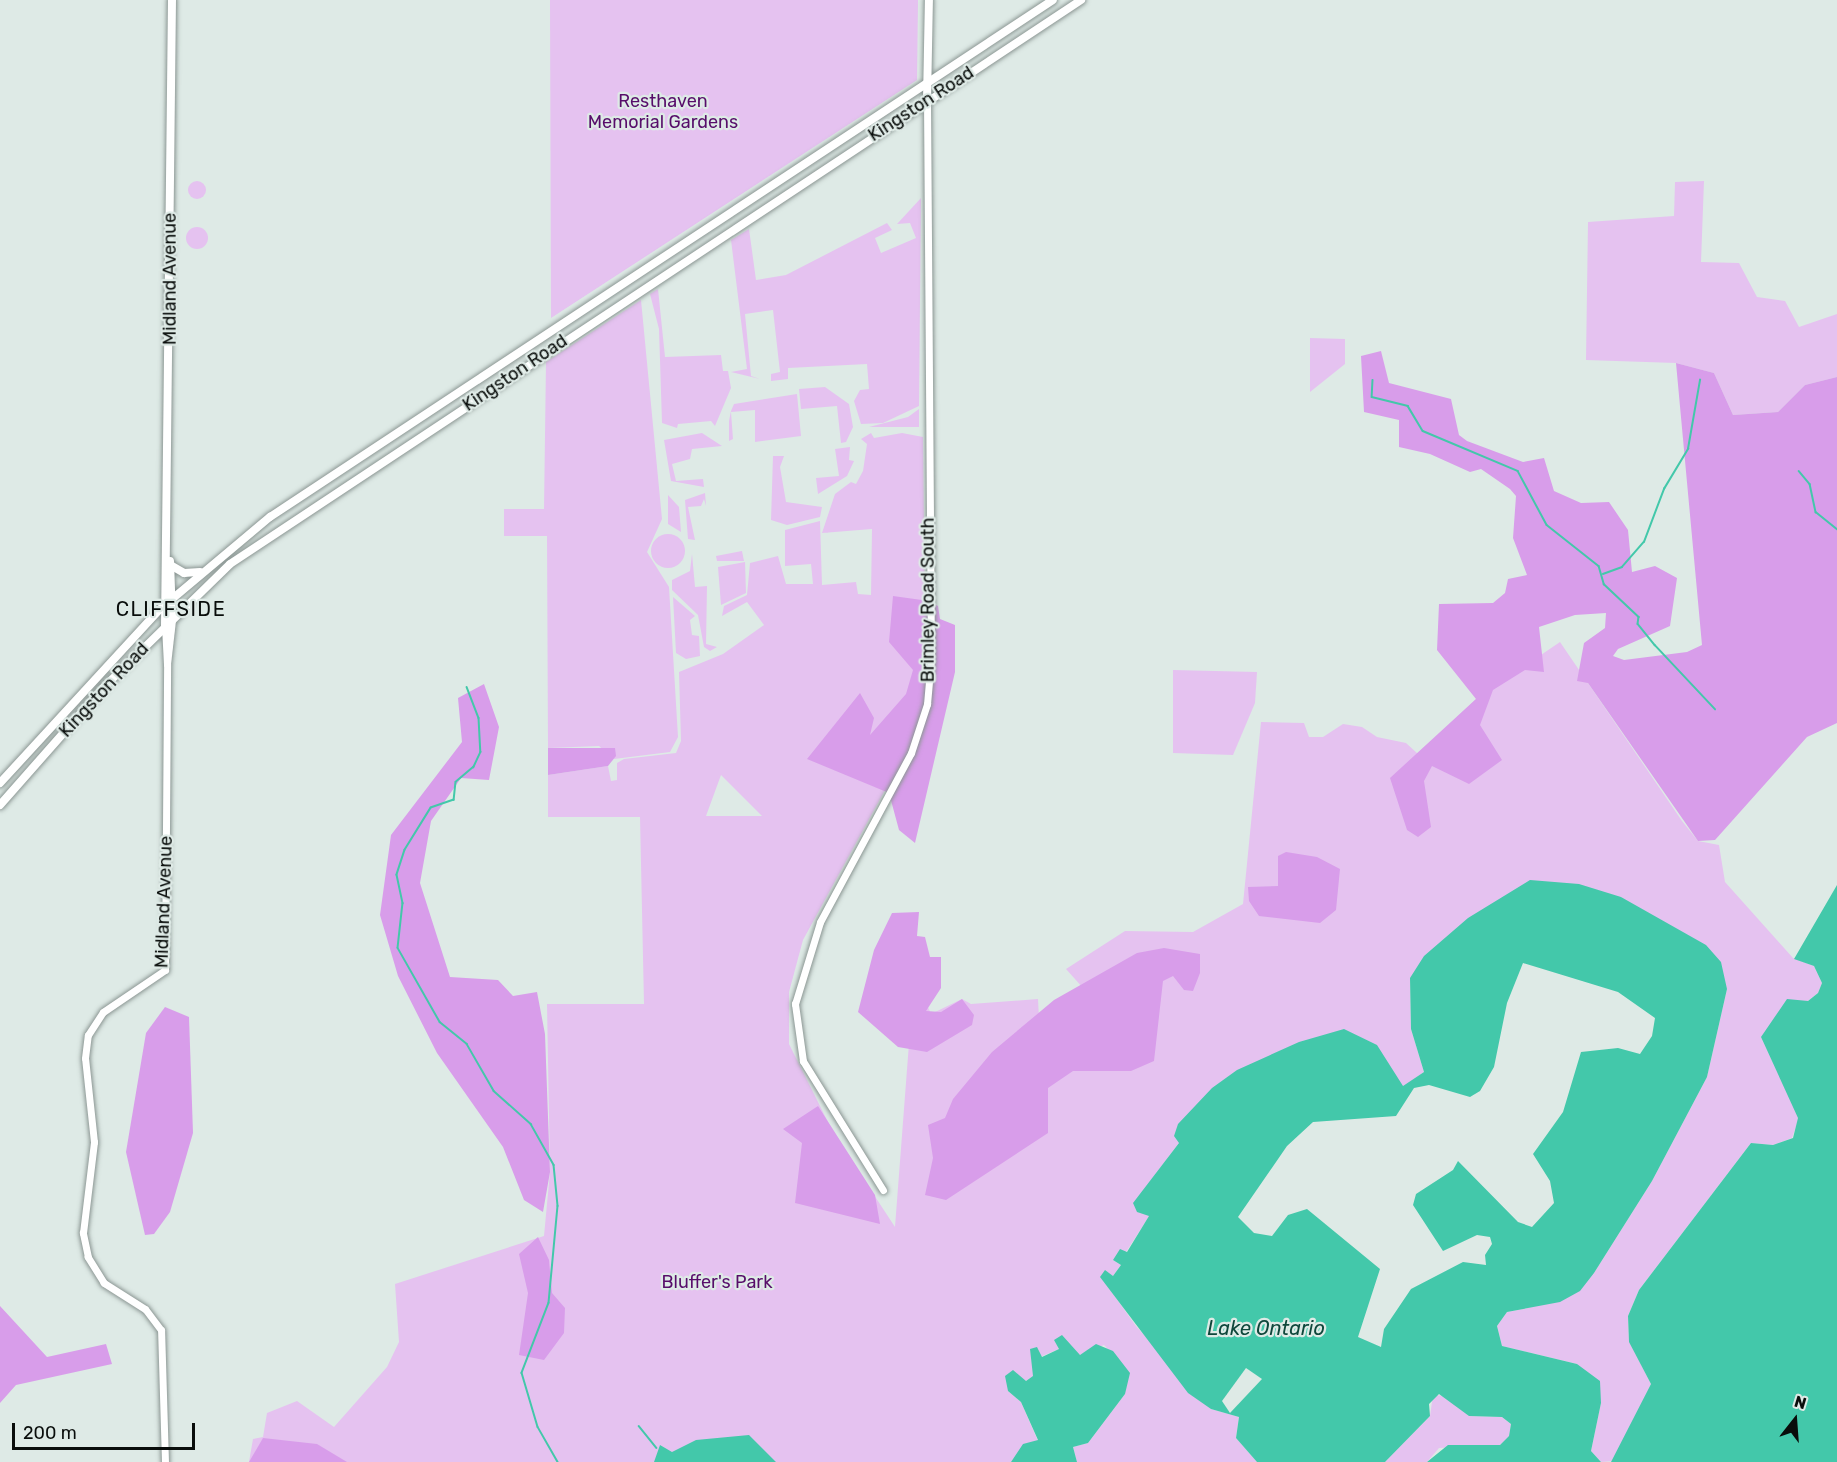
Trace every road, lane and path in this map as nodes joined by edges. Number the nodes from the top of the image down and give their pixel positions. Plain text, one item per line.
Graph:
1 (172, 0) edge
2 (929, 0) edge
3 (1053, 0) edge
4 (1081, 0) edge
5 (928, 81) junction
6 (927, 100) junction
7 (170, 561) junction
8 (201, 572) junction
9 (169, 600) junction
10 (172, 618) junction
11 (165, 626) junction
12 (167, 664) junction
13 (0, 783) edge
14 (0, 805) edge
15 (883, 1190) dead end
16 (165, 1462) edge

1 - 7 main road, Midland Avenue
2 - 5 main road
3 - 5 main road, Kingston Road
4 - 6 main road, Kingston Road
5 - 6 main road
5 - 8 main road, Kingston Road
6 - 10 main road, Kingston Road
6 - 15 street, Brimley Road South
7 - 8 main road
7 - 9 main road, Midland Avenue
8 - 9 main road, Kingston Road
9 - 10 main road, Midland Avenue
9 - 11 main road, Midland Avenue
9 - 13 main road, Kingston Road
10 - 11 main road, Kingston Road
10 - 12 street, Midland Avenue
11 - 12 street, Midland Avenue
11 - 14 main road, Kingston Road
12 - 16 street, Midland Avenue

